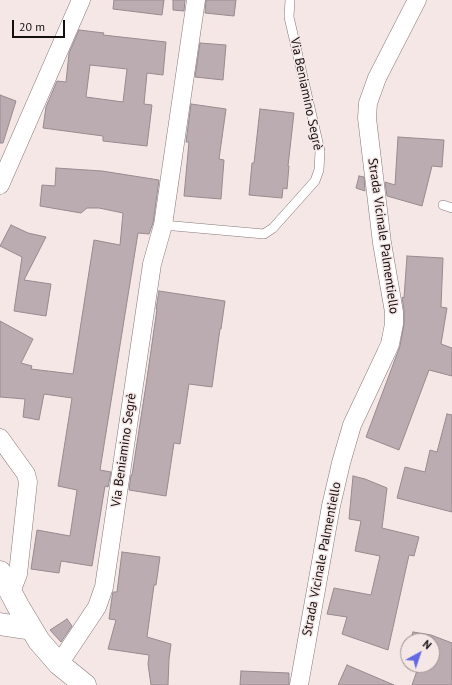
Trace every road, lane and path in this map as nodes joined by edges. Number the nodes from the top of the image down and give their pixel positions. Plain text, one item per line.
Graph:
1 (81, 0) edge
2 (196, 0) edge
3 (290, 0) edge
4 (416, 0) edge
5 (0, 185) edge
6 (163, 225) junction
7 (0, 438) edge
8 (0, 572) edge
9 (11, 592) junction
10 (0, 624) edge
11 (32, 629) junction
12 (59, 664) junction
13 (85, 685) edge
14 (299, 685) edge

1 - 5 street
2 - 6 street, Via Beniamino Segrè
3 - 6 lane, Via Beniamino Segrè
4 - 14 street, Strada Vicinale Palmentiello
6 - 12 street, Via Beniamino Segrè
7 - 9 street
8 - 9 street
9 - 11 street
10 - 11 street
11 - 12 street
12 - 13 street

